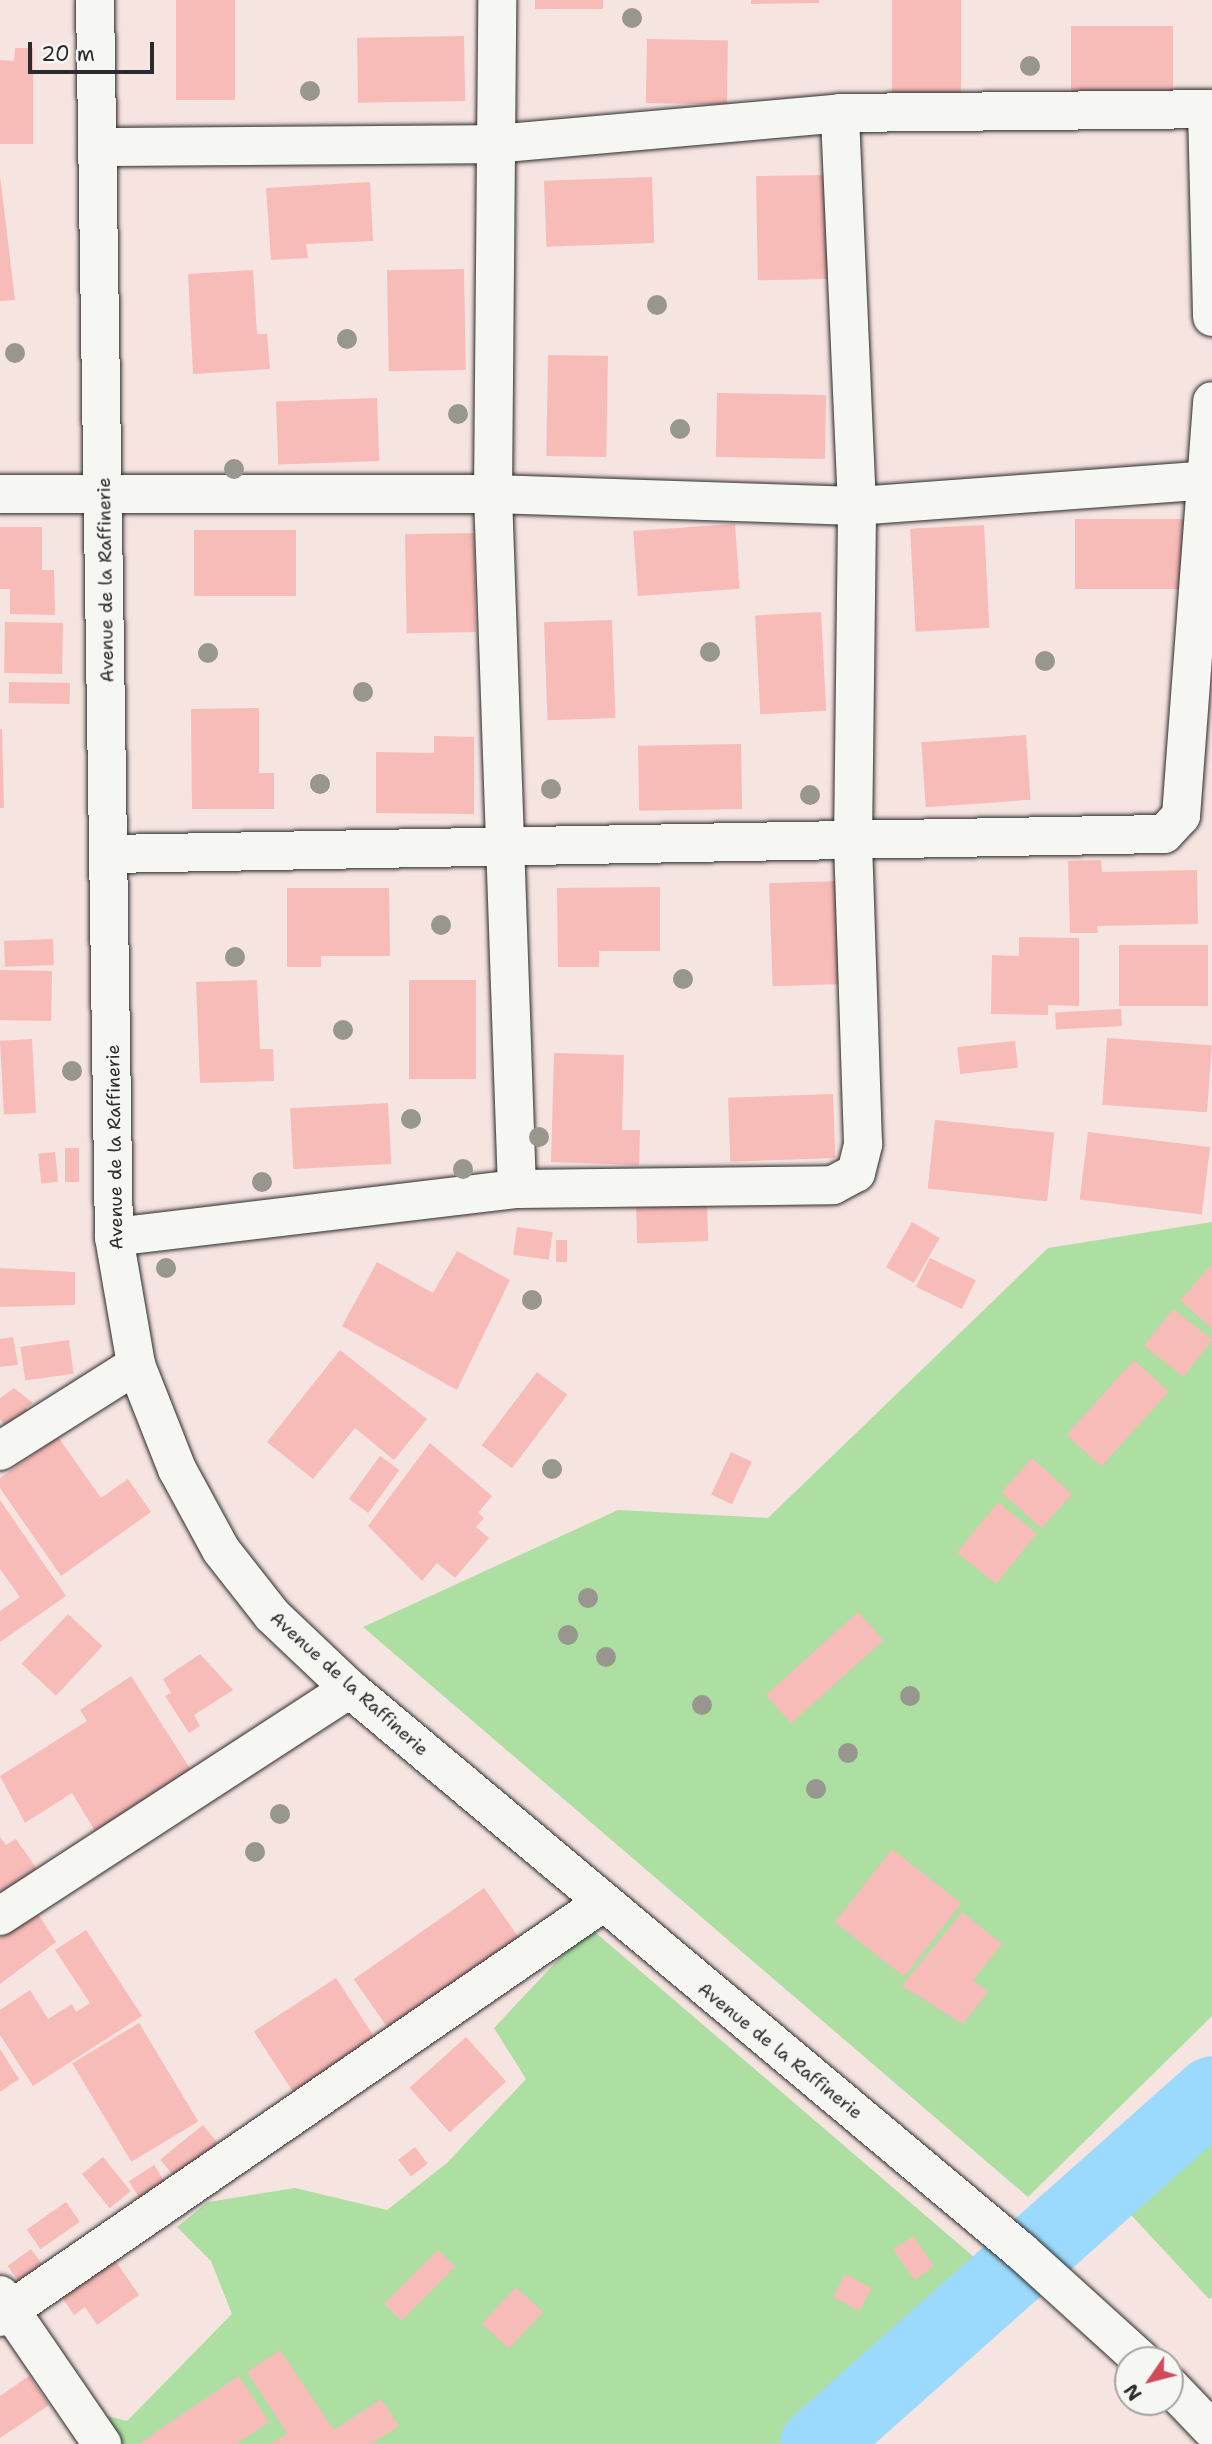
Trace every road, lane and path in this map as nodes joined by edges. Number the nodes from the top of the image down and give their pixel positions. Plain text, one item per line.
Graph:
1 (95, 0) edge
2 (497, 0) edge
3 (1209, 109) edge
4 (840, 113) junction
5 (495, 144) junction
6 (98, 147) junction
7 (1212, 317) edge
8 (1212, 401) edge
9 (1210, 481) edge
10 (105, 493) junction
11 (0, 494) edge
12 (493, 494) junction
13 (857, 506) junction
14 (853, 843) junction
15 (509, 850) junction
16 (110, 854) junction
17 (517, 1189) junction
18 (114, 1237) junction
19 (136, 1365) junction
20 (0, 1451) edge
21 (350, 1689) junction
22 (601, 1904) junction
23 (0, 1916) edge
24 (3, 2307) edge
25 (1127, 2346) edge
26 (1184, 2401) edge
27 (1212, 2430) edge
28 (103, 2444) edge

1 - 6 street, Avenue de la Raffinerie
2 - 5 street
3 - 4 street
3 - 7 street
4 - 5 street
4 - 13 street
5 - 6 street
5 - 12 street
6 - 10 street, Avenue de la Raffinerie
8 - 9 street
9 - 13 street
9 - 14 street
10 - 11 street
10 - 12 street
10 - 16 street, Avenue de la Raffinerie
12 - 13 street
12 - 15 street
13 - 14 street
14 - 15 street
14 - 17 street
15 - 16 street
15 - 17 street
16 - 18 street, Avenue de la Raffinerie
17 - 18 street
18 - 19 street, Avenue de la Raffinerie
19 - 20 street
19 - 21 street, Avenue de la Raffinerie
21 - 22 street, Avenue de la Raffinerie
21 - 23 street
22 - 24 street
22 - 25 street, Avenue de la Raffinerie
24 - 28 street
26 - 27 street

